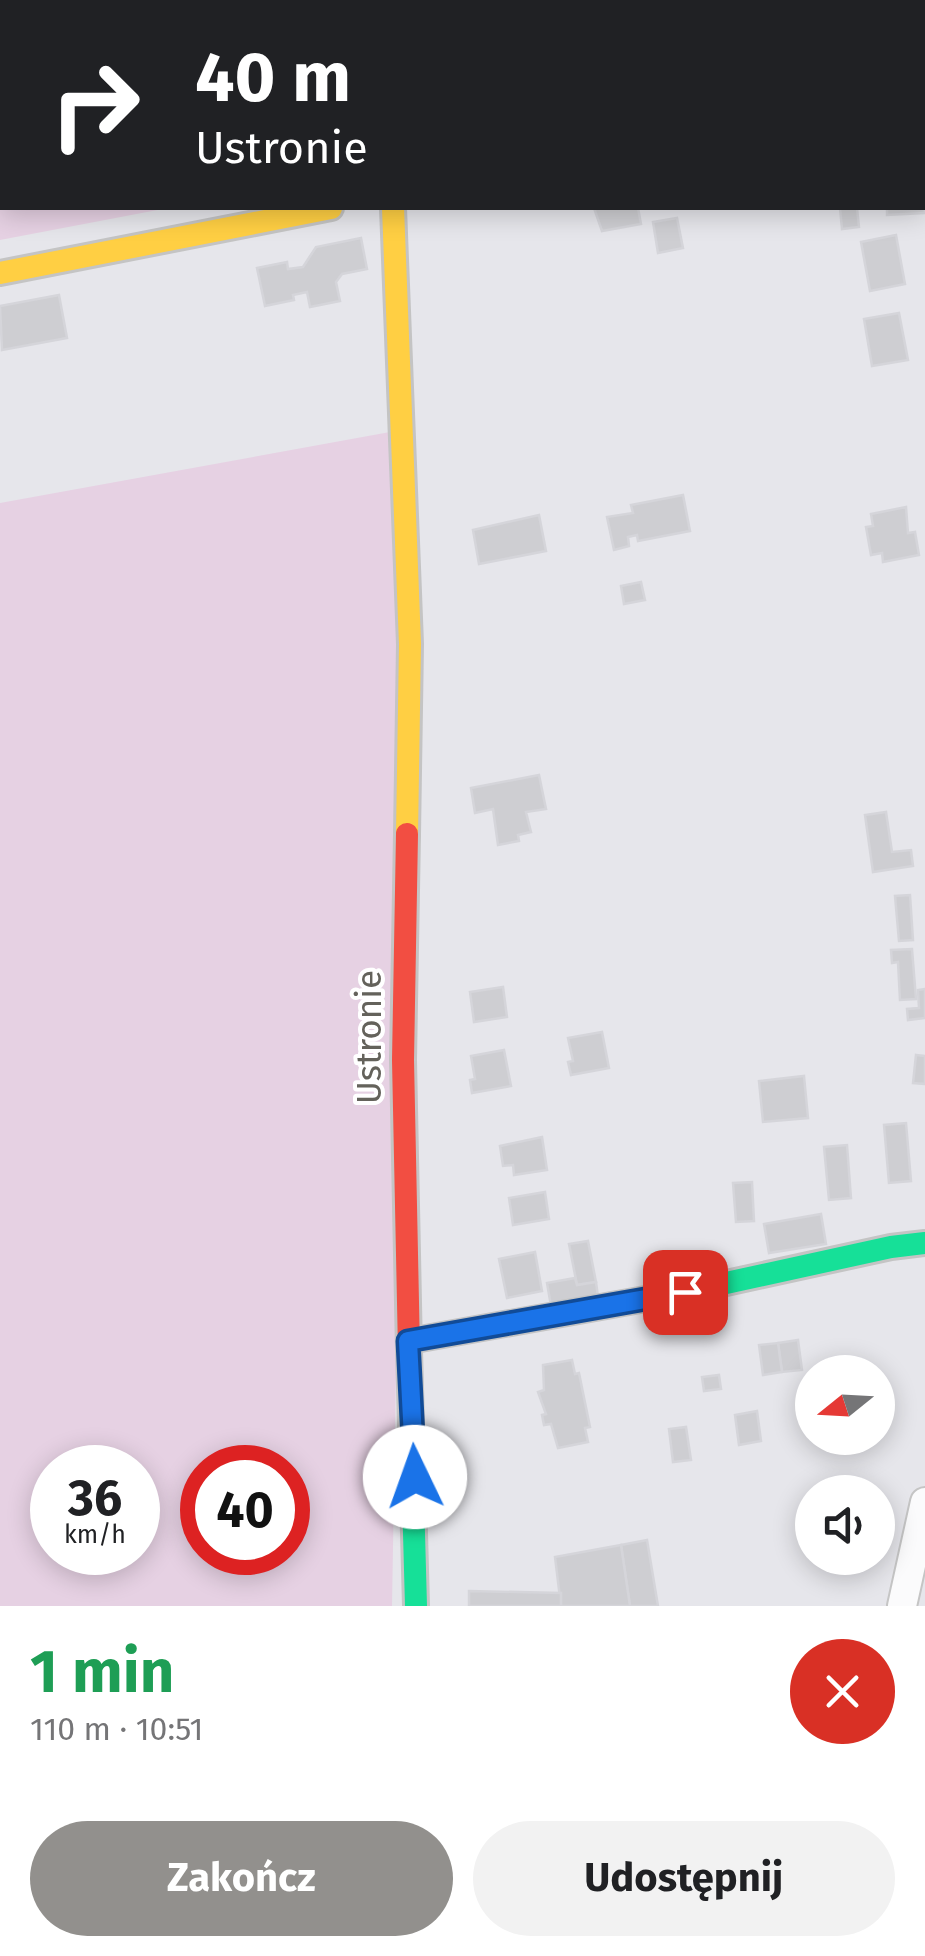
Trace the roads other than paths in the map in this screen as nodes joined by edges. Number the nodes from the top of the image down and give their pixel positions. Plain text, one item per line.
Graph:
1 (321, 210) edge
2 (393, 210) edge
3 (0, 272) edge
4 (925, 1243) edge
5 (408, 1341) junction
6 (925, 1502) edge
7 (416, 1606) edge
8 (902, 1606) edge

1 - 3 street
2 - 5 street, Ustronie
4 - 5 street
5 - 7 street, Ustronie
6 - 8 street

